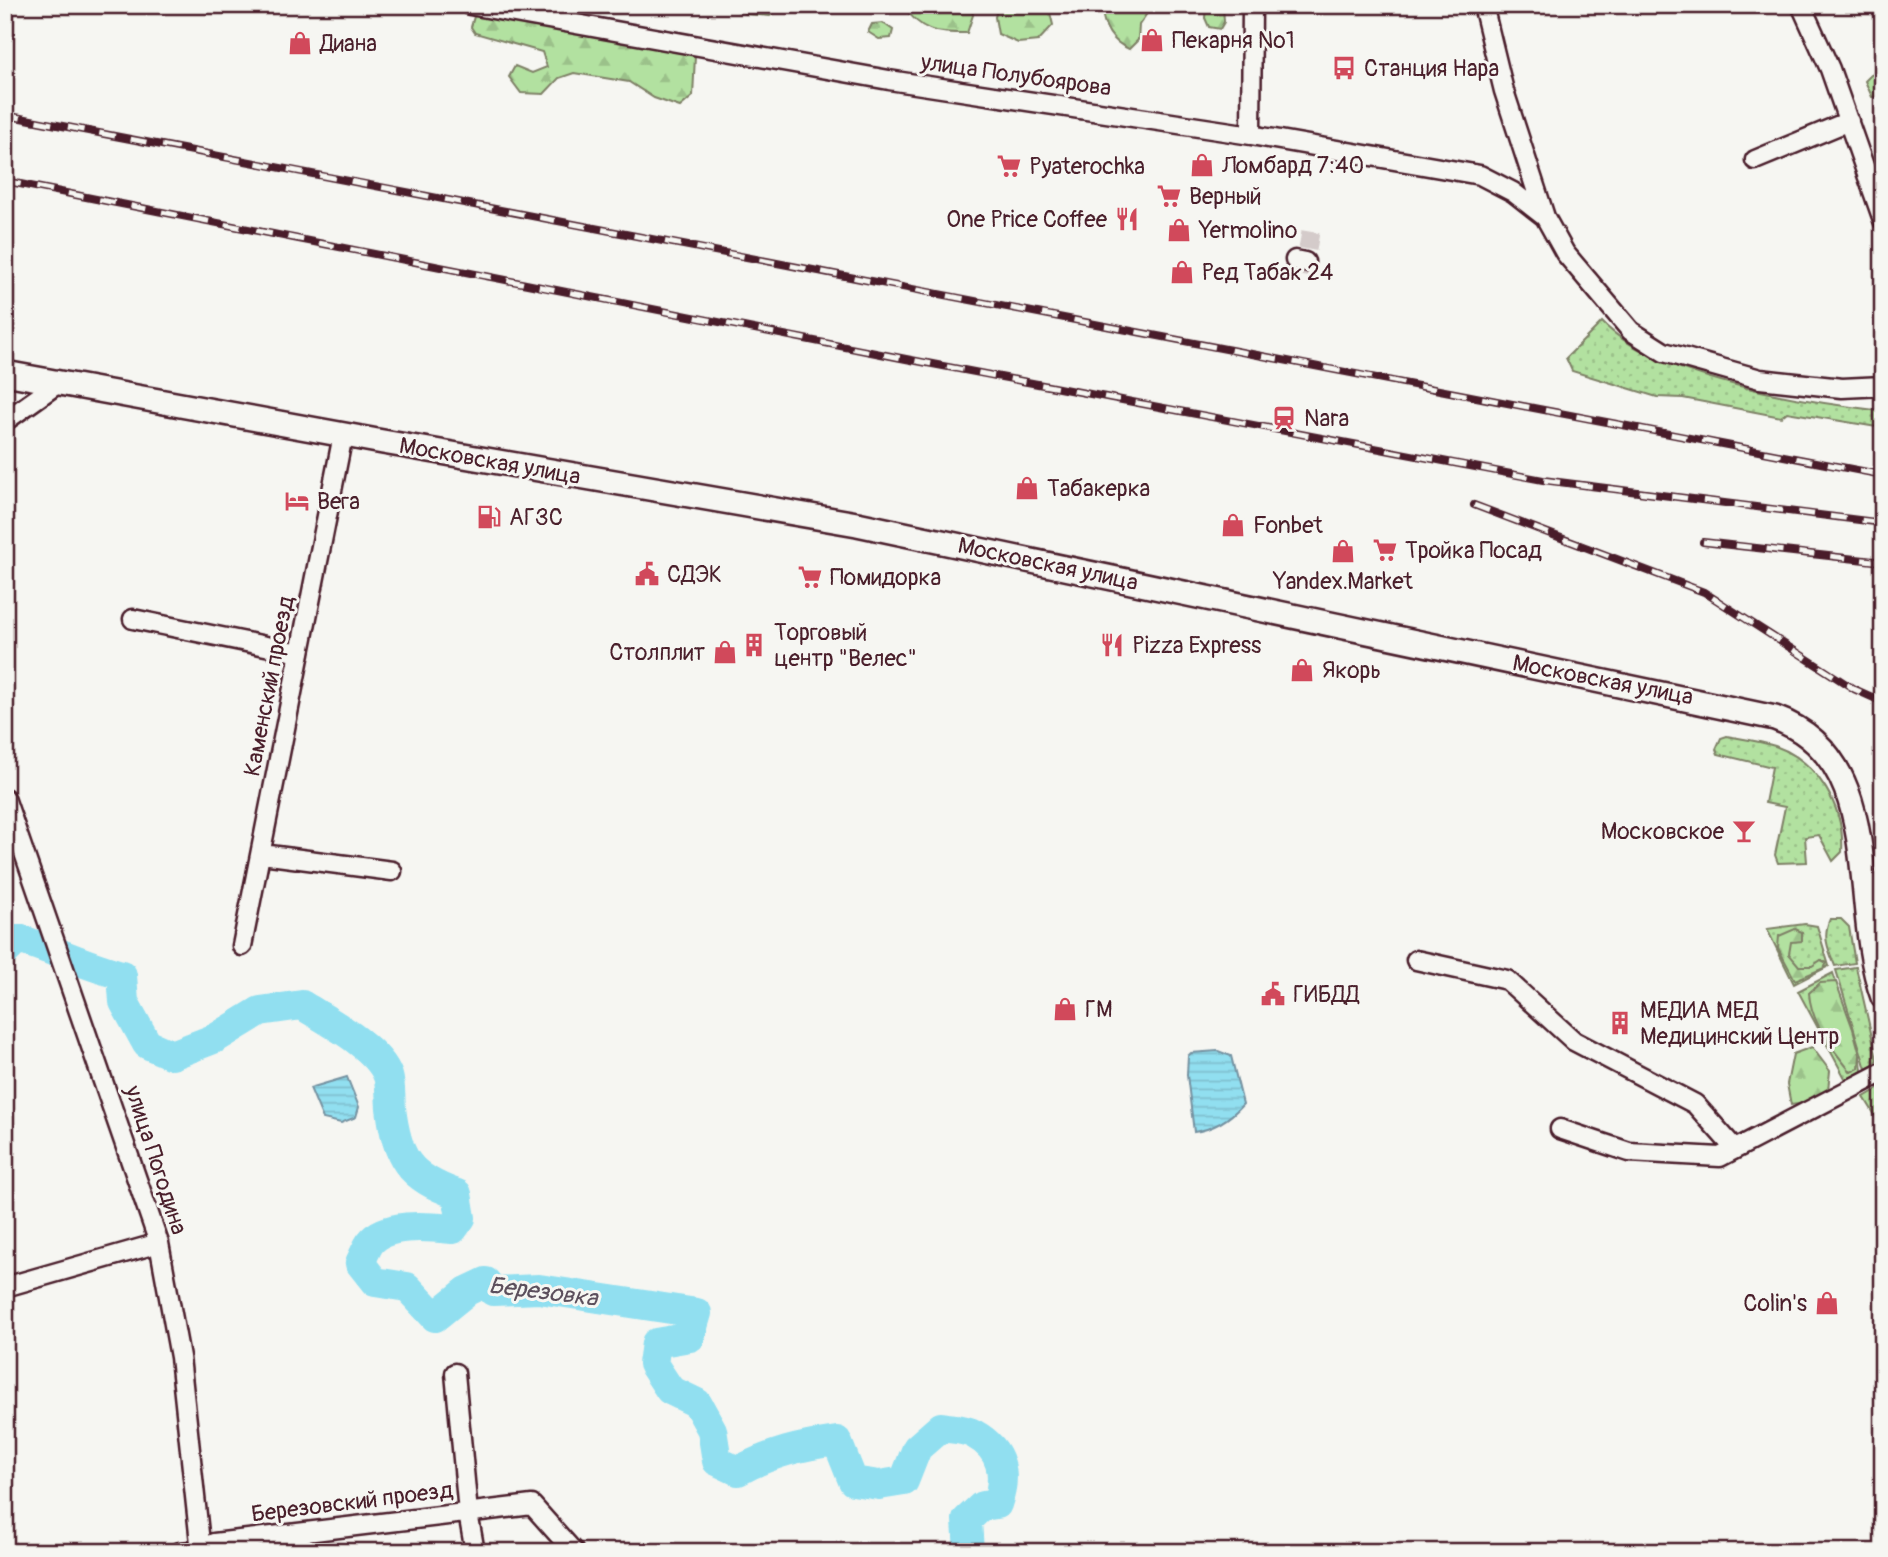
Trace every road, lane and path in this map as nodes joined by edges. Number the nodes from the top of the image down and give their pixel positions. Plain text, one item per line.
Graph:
1 (470, 5) edge
2 (1252, 5) edge
3 (1483, 5) edge
4 (1801, 5) edge
5 (1849, 121) junction
6 (1251, 135) junction
7 (1755, 160) dead end
8 (1545, 217) junction
9 (1883, 220) edge
10 (5, 373) edge
11 (60, 382) junction
12 (1883, 386) edge
13 (5, 421) edge
14 (344, 435) junction
15 (133, 619) dead end
16 (300, 653) junction
17 (5, 798) edge
18 (262, 854) junction
19 (392, 871) dead end
20 (242, 946) dead end
21 (1416, 960) dead end
22 (1883, 997) edge
23 (1883, 1072) edge
24 (1560, 1129) dead end
25 (1735, 1149) junction
26 (159, 1243) junction
27 (5, 1287) edge
28 (455, 1373) dead end
29 (468, 1513) junction
30 (201, 1551) edge
31 (180, 1552) edge
32 (475, 1552) edge
33 (574, 1552) edge

1 - 6 street, улица Полубоярова
2 - 6 street
3 - 8 street
4 - 5 street
5 - 7 street
5 - 9 street
6 - 8 street, улица Полубоярова
8 - 12 street
10 - 11 main road, Московская улица
11 - 13 street
11 - 14 main road, Московская улица
14 - 16 street, Каменский проезд
14 - 22 main road, Московская улица
15 - 16 street
16 - 18 street, Каменский проезд
17 - 26 street, улица Погодина
18 - 19 street
18 - 20 street, Каменский проезд
21 - 25 street
23 - 25 street
24 - 25 street
26 - 27 street
26 - 30 street, улица Погодина
28 - 29 street
29 - 30 street, Березовский проезд
29 - 32 street
29 - 33 street, Березовский проезд
30 - 31 street, Березовский проезд

